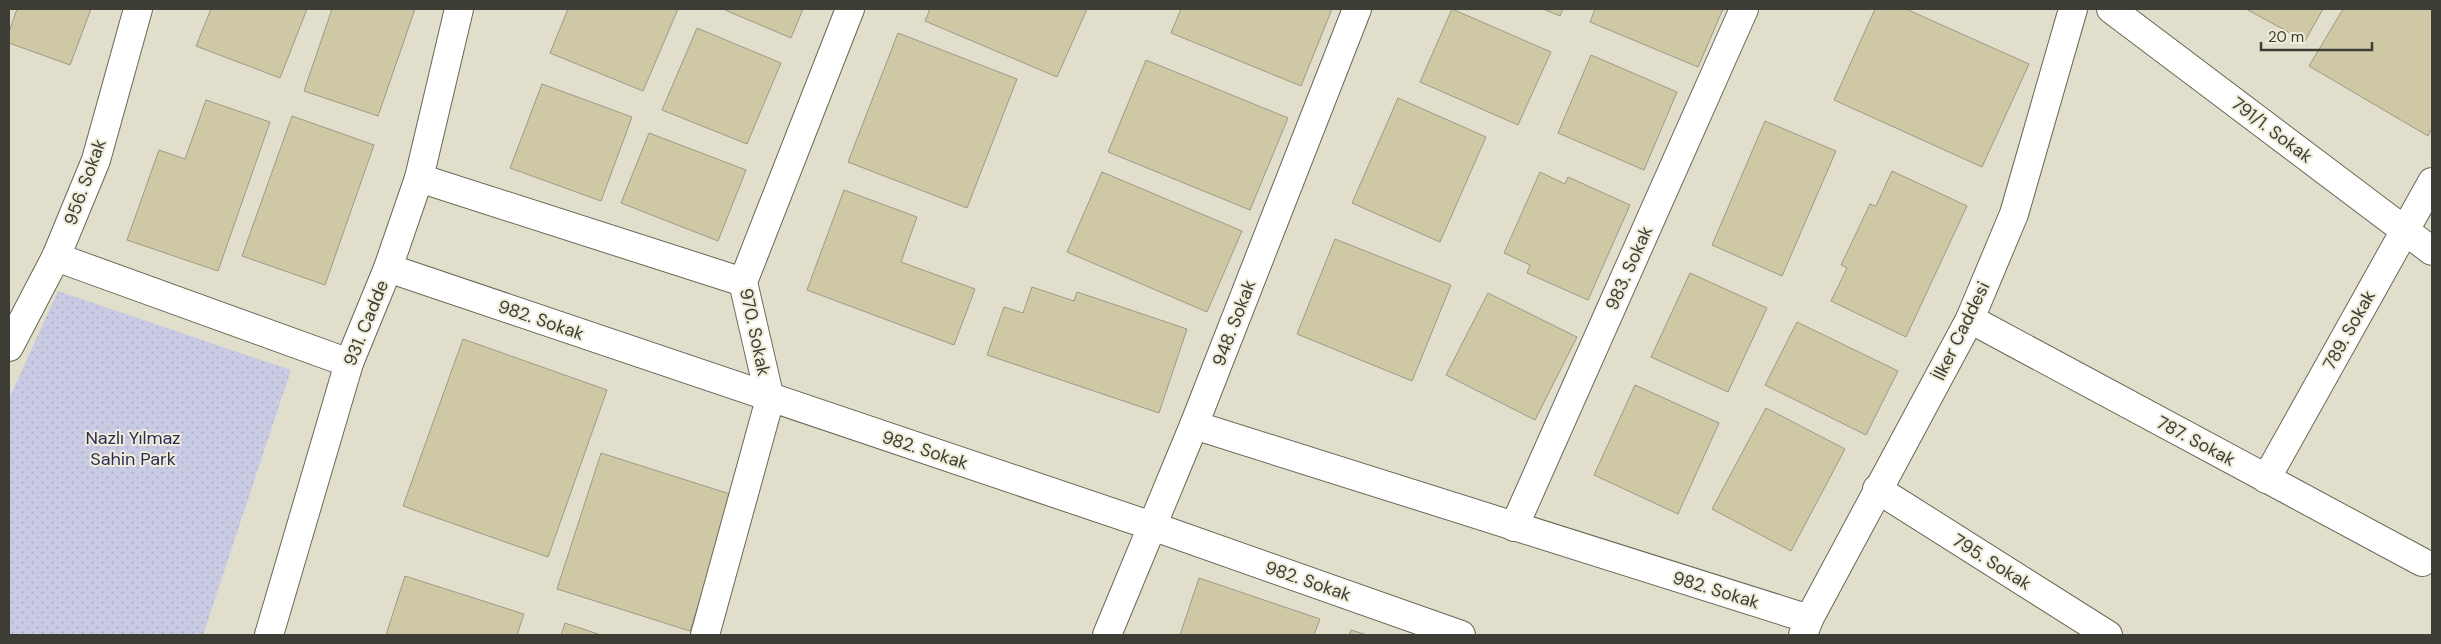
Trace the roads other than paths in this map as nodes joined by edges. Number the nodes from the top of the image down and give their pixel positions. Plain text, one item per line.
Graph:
1 (138, 9) edge
2 (459, 9) edge
3 (850, 9) edge
4 (1357, 9) edge
5 (1744, 9) edge
6 (2073, 9) edge
7 (2112, 9) edge
8 (419, 178) junction
9 (2432, 182) edge
10 (2404, 230) junction
11 (2432, 251) edge
12 (56, 257) junction
13 (388, 268) junction
14 (743, 282) junction
15 (1970, 319) junction
16 (9, 347) edge
17 (350, 363) junction
18 (770, 398) junction
19 (1194, 425) junction
20 (2266, 479) junction
21 (1877, 489) junction
22 (1152, 526) junction
23 (1514, 528) junction
24 (2422, 562) dead end
25 (1806, 627) edge
26 (269, 635) edge
27 (704, 635) edge
28 (1107, 635) edge
29 (1461, 635) edge
30 (2108, 635) edge

1 - 12 street, 956. Sokak
2 - 8 street, 931. Cadde
3 - 14 street, 970. Sokak
4 - 19 street, 948. Sokak
5 - 23 street, 983. Sokak
6 - 15 street, İlker Caddesi
7 - 10 street, 791/1. Sokak
8 - 13 street, 931. Cadde
8 - 14 street
9 - 10 street, 789. Sokak
10 - 11 street, 791/1. Sokak
10 - 20 street, 789. Sokak
12 - 16 street, 956. Sokak
12 - 17 street
13 - 17 street, 931. Cadde
13 - 18 street, 982. Sokak
14 - 18 street, 970. Sokak
15 - 20 street, 787. Sokak
15 - 21 street, İlker Caddesi
17 - 26 street, 931. Cadde
18 - 22 street, 982. Sokak
18 - 27 street, 970. Sokak
19 - 22 street, 948. Sokak
19 - 23 street, 982. Sokak
20 - 24 street, 787. Sokak
21 - 25 street, İlker Caddesi
21 - 30 street, 795. Sokak
22 - 28 street, 948. Sokak
22 - 29 street, 982. Sokak
23 - 25 street, 982. Sokak

